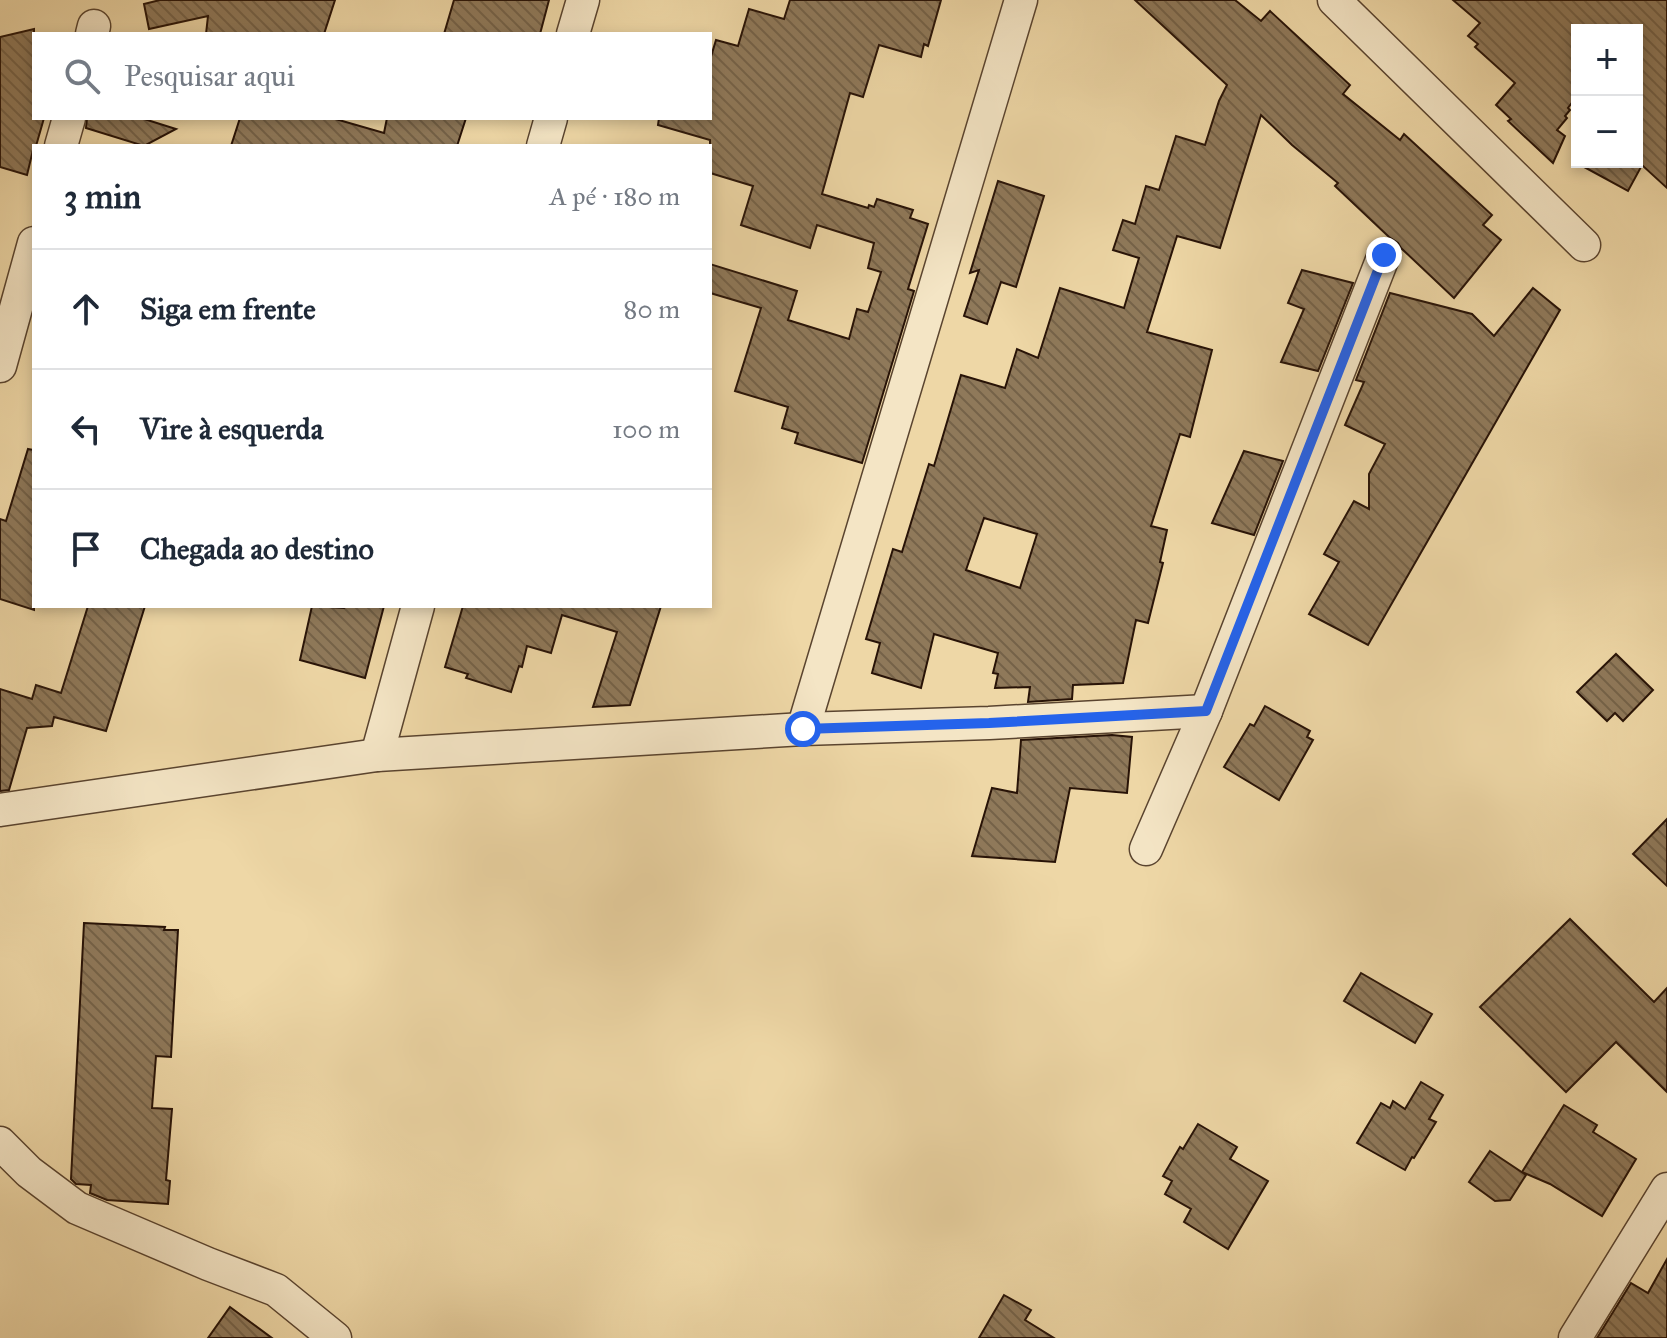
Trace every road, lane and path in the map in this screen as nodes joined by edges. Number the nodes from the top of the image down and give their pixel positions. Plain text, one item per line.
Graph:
1 (583, 0) edge
2 (1021, 0) edge
3 (1334, 0) edge
4 (574, 32) edge
5 (68, 120) edge
6 (550, 120) edge
7 (62, 144) edge
8 (544, 144) edge
9 (1584, 245) dead end
10 (32, 250) edge
11 (1384, 255) dead end
12 (0, 366) edge
13 (417, 608) edge
14 (1206, 711) junction
15 (803, 729) junction
16 (377, 755) junction
17 (0, 810) edge
18 (1146, 849) dead end
19 (0, 1143) edge
20 (1667, 1189) edge
21 (335, 1338) edge
22 (1575, 1338) edge

1 - 4 street
2 - 15 street
3 - 9 street
5 - 7 street
6 - 8 street
10 - 12 street
11 - 14 street
13 - 16 street
14 - 15 street
14 - 18 street
15 - 16 street
16 - 17 street
19 - 21 street
20 - 22 street

